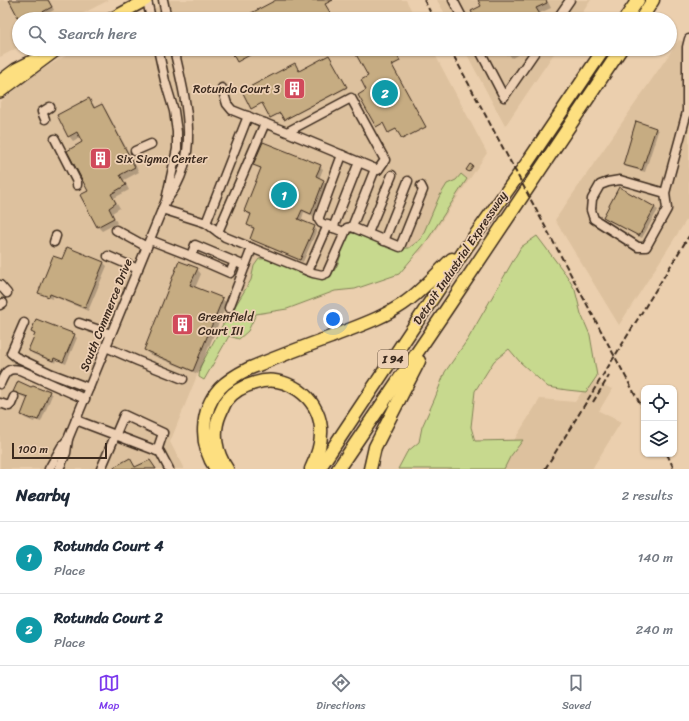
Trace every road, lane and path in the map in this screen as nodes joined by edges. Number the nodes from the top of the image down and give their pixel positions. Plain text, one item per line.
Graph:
1 (146, 0) edge
2 (163, 0) edge
3 (453, 0) edge
4 (570, 0) edge
5 (638, 0) edge
6 (654, 0) edge
7 (124, 12) edge
8 (149, 12) edge
9 (166, 12) edge
10 (459, 12) edge
11 (562, 12) edge
12 (630, 12) edge
13 (646, 12) edge
14 (688, 44) edge
15 (34, 56) edge
16 (41, 56) edge
17 (48, 56) edge
18 (160, 56) edge
19 (176, 56) edge
20 (482, 56) edge
21 (532, 56) edge
22 (599, 56) edge
23 (616, 56) edge
24 (36, 65) junction
25 (0, 75) edge
26 (0, 81) edge
27 (222, 88) dead end
28 (0, 92) edge
29 (0, 99) edge
30 (50, 107) dead end
31 (248, 116) junction
32 (45, 119) dead end
33 (265, 123) junction
34 (287, 132) junction
35 (55, 139) dead end
36 (151, 144) dead end
37 (137, 152) dead end
38 (342, 155) junction
39 (358, 162) junction
40 (375, 169) junction
41 (392, 175) dead end
42 (408, 181) dead end
43 (77, 185) dead end
44 (421, 186) dead end
45 (665, 193) junction
46 (166, 200) junction
47 (162, 209) junction
48 (206, 223) junction
49 (330, 227) junction
50 (352, 227) junction
51 (116, 230) dead end
52 (218, 232) junction
53 (344, 232) junction
54 (368, 233) junction
55 (384, 240) junction
56 (148, 243) junction
57 (252, 248) junction
58 (466, 248) junction
59 (108, 256) dead end
60 (191, 256) junction
61 (235, 262) junction
62 (245, 266) junction
63 (138, 270) junction
64 (308, 271) junction
65 (0, 285) edge
66 (7, 293) dead end
67 (229, 308) dead end
68 (446, 310) junction
69 (24, 323) dead end
70 (80, 323) dead end
71 (111, 334) junction
72 (106, 347) junction
73 (183, 379) dead end
74 (0, 384) edge
75 (89, 388) junction
76 (14, 397) dead end
77 (85, 399) junction
78 (0, 403) edge
79 (76, 420) junction
80 (115, 435) junction
81 (68, 440) junction
82 (157, 451) junction
83 (49, 469) edge
84 (59, 469) edge
85 (101, 469) edge
86 (169, 469) edge
87 (216, 469) edge
88 (228, 469) edge
89 (311, 469) edge
90 (319, 469) edge
91 (338, 469) edge
92 (370, 469) edge

1 - 7 main road
1 - 8 street
2 - 9 street
3 - 10 street
4 - 11 street
5 - 12 highway
6 - 13 highway
14 - 45 street
15 - 25 main road
16 - 26 main road
17 - 24 main road
18 - 46 street, South Commerce Drive
19 - 46 street, South Commerce Drive
20 - 21 street
22 - 58 highway, Detroit Industrial Expressway / I 94
23 - 68 highway, Detroit Industrial Expressway / I 94
24 - 28 main road
24 - 29 main road
27 - 31 street
30 - 32 street
31 - 33 street
31 - 48 street
33 - 34 street
33 - 52 street
34 - 38 street
34 - 40 street
35 - 43 street
36 - 37 street
38 - 39 street
38 - 49 street
39 - 40 street
39 - 49 street
40 - 50 street
41 - 54 street
42 - 55 street
44 - 55 street
45 - 45 street
46 - 47 street, South Commerce Drive
47 - 48 street
47 - 56 street, South Commerce Drive
48 - 52 street
49 - 53 street
49 - 64 street
50 - 53 street
50 - 54 street
51 - 56 street
52 - 57 street
53 - 64 street
54 - 55 street
56 - 60 street
56 - 63 street, South Commerce Drive
57 - 62 street
57 - 64 street
58 - 87 highway
58 - 90 highway, Detroit Industrial Expressway / I 94
59 - 63 street
60 - 61 street
60 - 61 street
61 - 62 street
62 - 67 street
63 - 71 street, South Commerce Drive
65 - 66 street
68 - 91 highway, Detroit Industrial Expressway / I 94
68 - 92 highway
69 - 75 street
70 - 71 street
71 - 72 street, South Commerce Drive
72 - 73 street
72 - 75 street, South Commerce Drive
74 - 77 street
75 - 77 street, South Commerce Drive
76 - 78 street
77 - 79 street, South Commerce Drive
79 - 80 street
79 - 81 street, South Commerce Drive
80 - 82 street
80 - 82 street
80 - 85 street
81 - 83 street, South Commerce Drive
81 - 84 street, South Commerce Drive
82 - 86 street
88 - 89 highway

